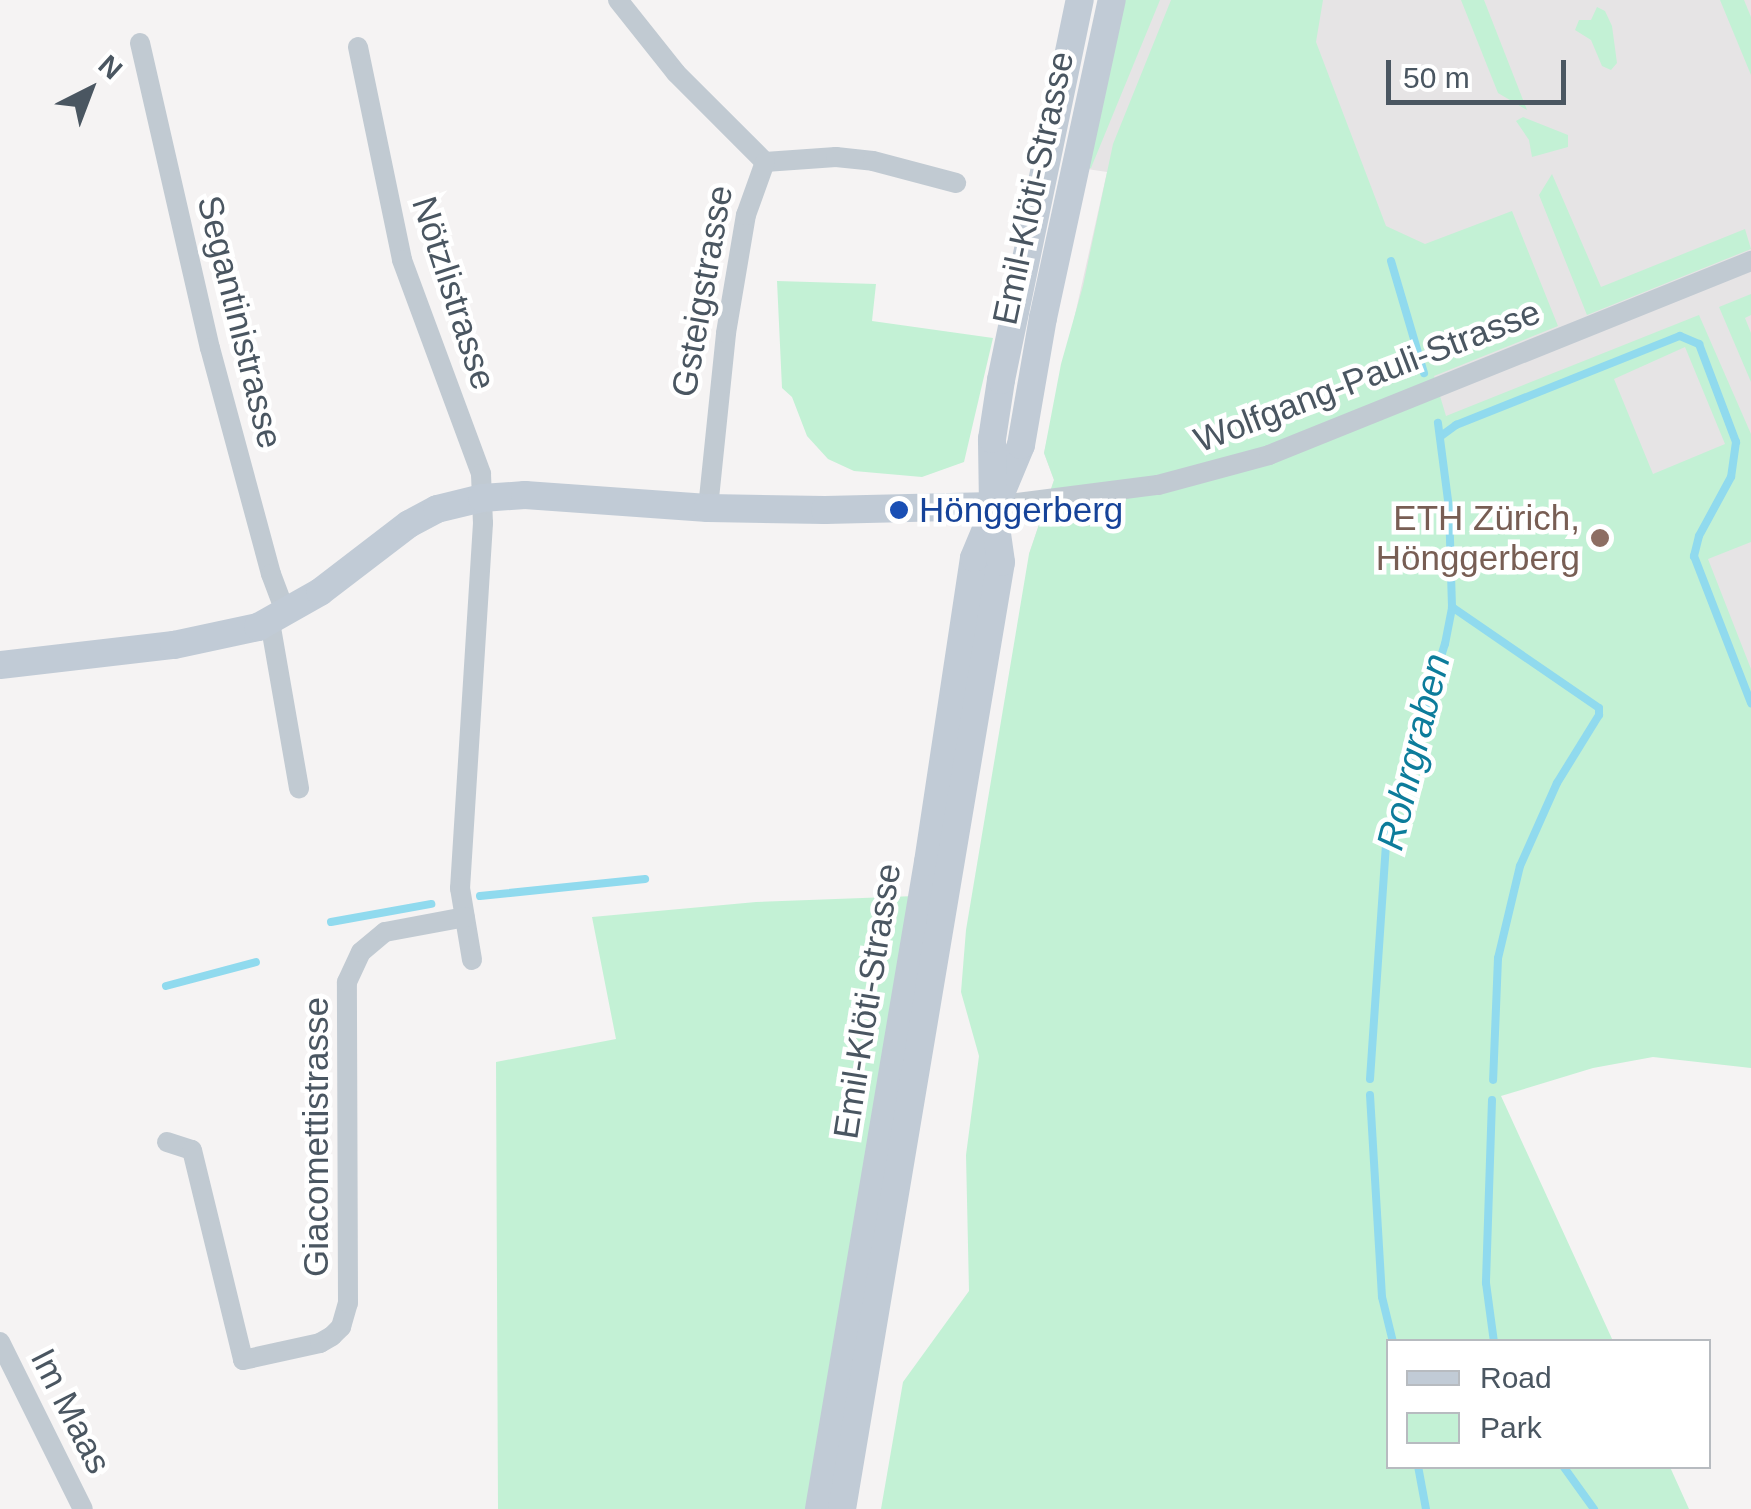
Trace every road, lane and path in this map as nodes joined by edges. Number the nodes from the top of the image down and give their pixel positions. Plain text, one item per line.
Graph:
1 (618, 0) edge
2 (1080, 0) edge
3 (1112, 0) edge
4 (140, 43) dead end
5 (358, 47) dead end
6 (765, 162) junction
7 (956, 183) dead end
8 (1751, 261) edge
9 (482, 498) junction
10 (993, 506) junction
11 (708, 508) junction
12 (278, 618) junction
13 (0, 665) edge
14 (299, 789) dead end
15 (464, 917) junction
16 (472, 960) dead end
17 (167, 1142) dead end
18 (0, 1342) edge
19 (82, 1509) edge
20 (819, 1509) edge
21 (842, 1509) edge

1 - 6 street
2 - 10 street, Emil-Klöti-Strasse
3 - 10 street, Emil-Klöti-Strasse
4 - 12 street, Segantinistrasse
5 - 9 street, Nötzlistrasse
6 - 7 street, Gsteigstrasse
6 - 11 street, Gsteigstrasse
8 - 10 street, Wolfgang-Pauli-Strasse
9 - 11 street
9 - 12 street
9 - 15 street
10 - 11 street
10 - 20 street, Emil-Klöti-Strasse
10 - 21 street, Emil-Klöti-Strasse
12 - 13 street
12 - 14 street, Segantinistrasse
15 - 16 street
15 - 17 street, Giacomettistrasse
18 - 19 street, Im Maas

